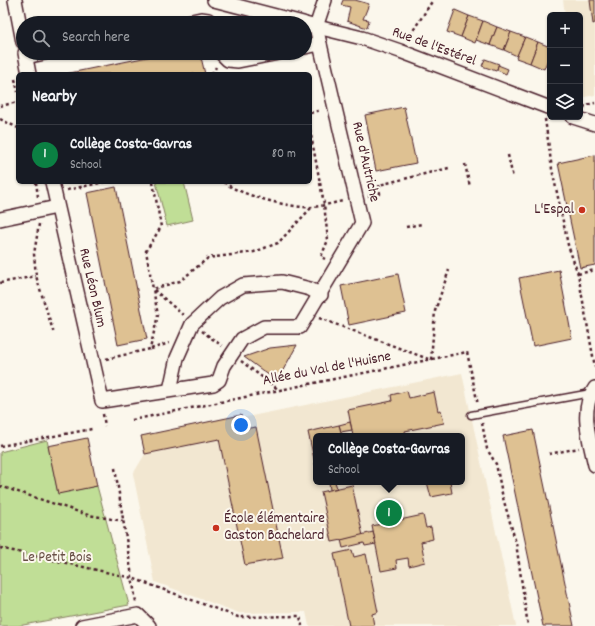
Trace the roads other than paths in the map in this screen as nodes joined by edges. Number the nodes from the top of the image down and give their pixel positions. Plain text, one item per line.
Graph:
1 (15, 0) edge
2 (214, 0) edge
3 (325, 0) edge
4 (18, 16) edge
5 (277, 16) edge
6 (312, 18) edge
7 (312, 25) edge
8 (312, 31) edge
9 (320, 44) junction
10 (312, 46) edge
11 (26, 60) edge
12 (228, 60) edge
13 (243, 60) edge
14 (29, 72) edge
15 (546, 106) edge
16 (582, 120) edge
17 (595, 124) edge
18 (53, 187) edge
19 (57, 207) junction
20 (0, 219) edge
21 (321, 295) junction
22 (170, 390) junction
23 (593, 390) edge
24 (102, 401) joint
25 (471, 415) dead end
26 (595, 465) edge
27 (82, 626) edge
28 (149, 626) edge

1 - 4 street
2 - 5 street, Rue de l'Estérel
3 - 6 street
7 - 15 street, Rue de l'Estérel
8 - 9 street, Rue d'Autriche
9 - 10 street
9 - 21 street, Rue d'Autriche
11 - 14 street
12 - 13 street
16 - 17 street
18 - 19 street, Rue Léon Blum
19 - 20 street
19 - 24 street, Rue Léon Blum
21 - 22 street, Rue d'Autriche
21 - 22 street
22 - 24 street, Rue d'Autriche
23 - 25 lane
23 - 26 street
27 - 28 street

